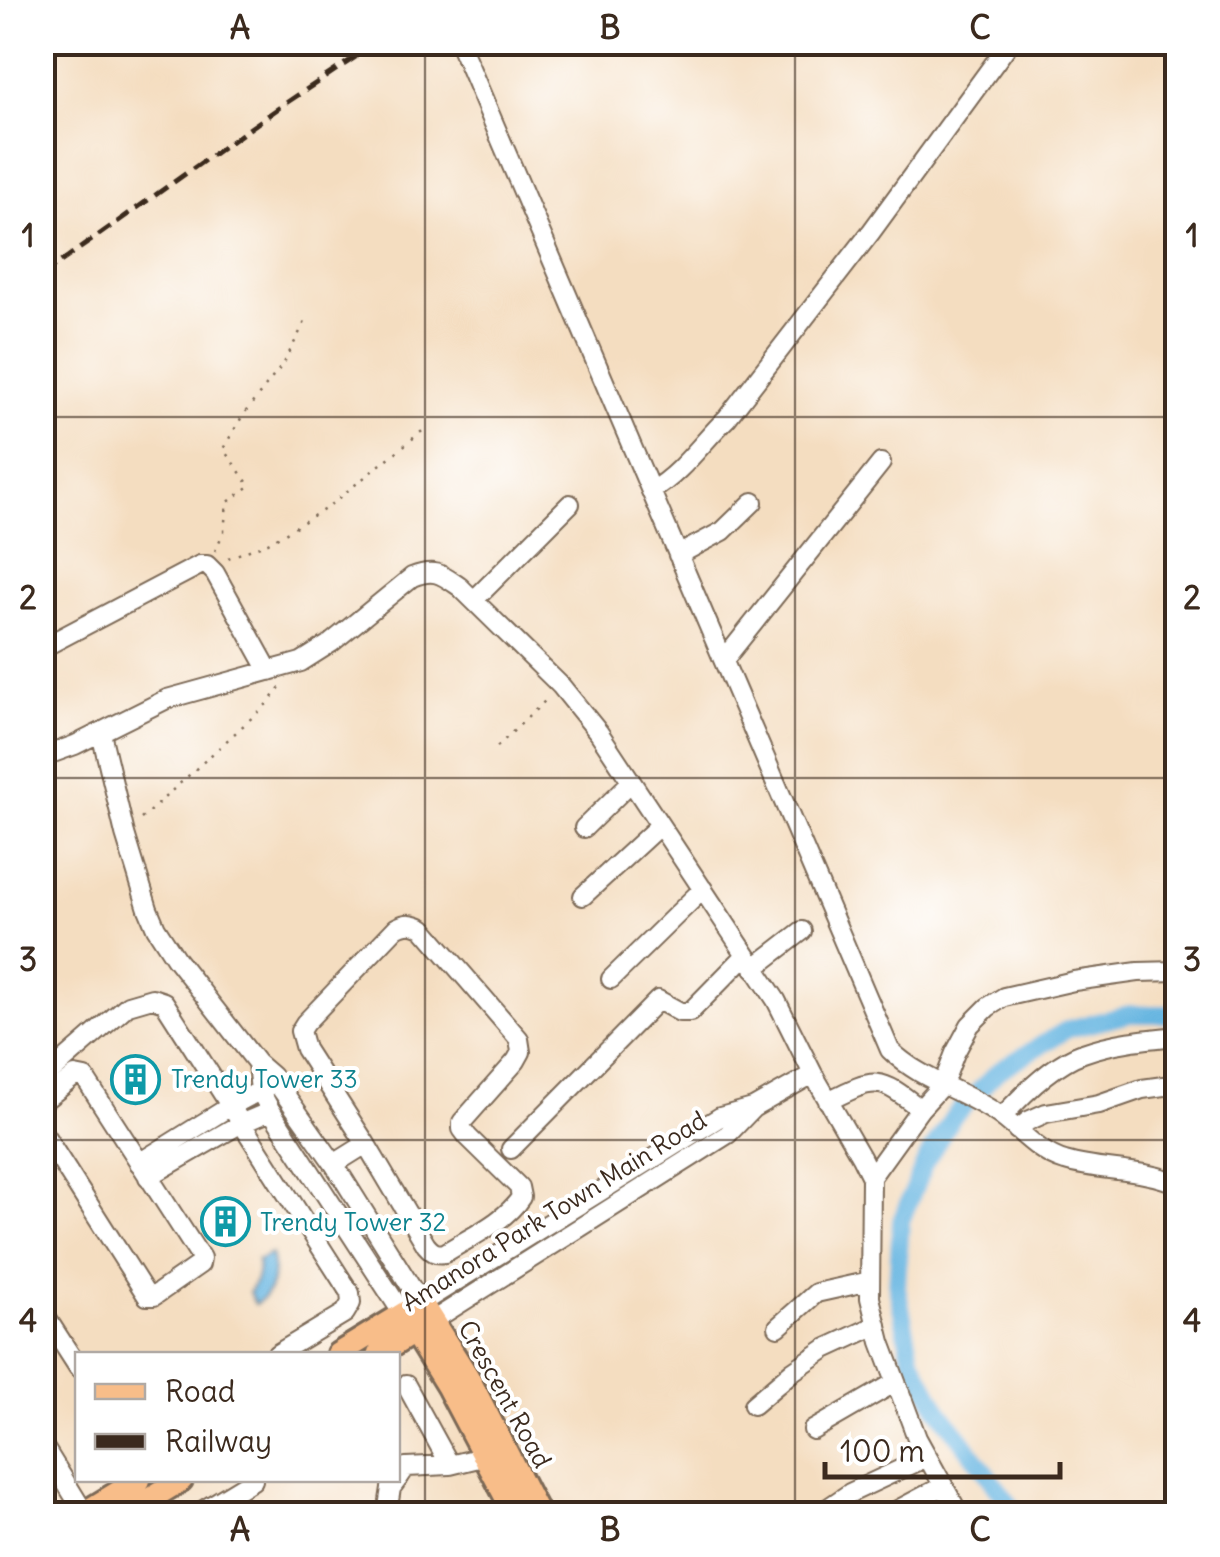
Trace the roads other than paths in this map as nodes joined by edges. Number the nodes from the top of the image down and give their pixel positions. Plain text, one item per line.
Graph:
1 (460, 42) edge
2 (1010, 42) edge
3 (880, 463) dead end
4 (651, 491) junction
5 (754, 502) dead end
6 (570, 504) dead end
7 (678, 555) junction
8 (474, 600) junction
9 (42, 648) edge
10 (724, 660) junction
11 (269, 671) junction
12 (101, 733) junction
13 (42, 757) edge
14 (631, 782) junction
15 (660, 825) junction
16 (584, 828) dead end
17 (702, 889) junction
18 (583, 896) dead end
19 (802, 931) dead end
20 (750, 961) junction
21 (1174, 966) edge
22 (612, 979) dead end
23 (1178, 1036) edge
24 (812, 1074) junction
25 (42, 1080) edge
26 (942, 1084) junction
27 (1178, 1084) edge
28 (268, 1086) junction
29 (828, 1100) junction
30 (42, 1102) edge
31 (920, 1109) junction
32 (271, 1111) junction
33 (235, 1116) junction
34 (1002, 1117) junction
35 (1016, 1130) junction
36 (42, 1132) edge
37 (366, 1144) junction
38 (511, 1149) dead end
39 (334, 1164) junction
40 (144, 1170) junction
41 (871, 1176) junction
42 (1178, 1184) edge
43 (870, 1281) junction
44 (42, 1311) edge
45 (418, 1317) junction
46 (877, 1326) junction
47 (778, 1327) dead end
48 (280, 1352) edge
49 (342, 1352) edge
50 (381, 1352) edge
51 (75, 1362) edge
52 (436, 1366) junction
53 (896, 1382) junction
54 (402, 1387) edge
55 (753, 1405) dead end
56 (813, 1430) dead end
57 (42, 1444) edge
58 (496, 1454) junction
59 (927, 1457) junction
60 (450, 1465) junction
61 (400, 1475) edge
62 (135, 1482) edge
63 (178, 1482) edge
64 (250, 1482) edge
65 (395, 1482) edge
66 (943, 1486) junction
67 (84, 1514) edge
68 (125, 1514) edge
69 (197, 1514) edge
70 (388, 1514) edge
71 (515, 1514) edge
72 (538, 1514) edge
73 (819, 1514) edge
74 (890, 1514) edge
75 (959, 1514) edge

1 - 4 street
2 - 4 street
3 - 10 street
4 - 7 street
5 - 7 street
6 - 8 street
7 - 10 street
8 - 11 street
8 - 14 street
9 - 11 street
10 - 26 street
11 - 12 street
12 - 13 street
12 - 28 street
14 - 15 street
14 - 16 street
15 - 17 street
15 - 18 street
17 - 20 street
17 - 22 street
19 - 20 street
20 - 24 street
20 - 38 street
21 - 26 street
23 - 34 street
24 - 29 street
24 - 45 street, Amanora Park Town Main Road
25 - 33 street
26 - 31 street
26 - 34 street
27 - 35 street
28 - 32 street
28 - 33 street
28 - 39 street
29 - 31 street
29 - 41 street
30 - 40 street
31 - 41 street
32 - 33 street
32 - 45 street
33 - 40 street
33 - 48 street
34 - 35 street
35 - 42 street
36 - 40 street
37 - 37 street
37 - 39 street
39 - 45 street
41 - 43 street
43 - 46 street
43 - 47 street
44 - 51 street
45 - 49 main road, Amanora Park Town Main Road
45 - 50 main road, Amanora Park Town Main Road
45 - 52 main road, Crescent Road
45 - 58 main road, Crescent Road
46 - 53 street
46 - 55 street
52 - 54 street
52 - 58 main road, Crescent Road
53 - 56 street
53 - 59 street
54 - 60 street
57 - 67 street
58 - 60 street
58 - 71 main road, Crescent Road
58 - 72 main road, Crescent Road
59 - 66 street
59 - 73 street
60 - 61 street
62 - 67 main road
63 - 68 main road
64 - 69 street
65 - 70 street
66 - 74 street
66 - 75 street

